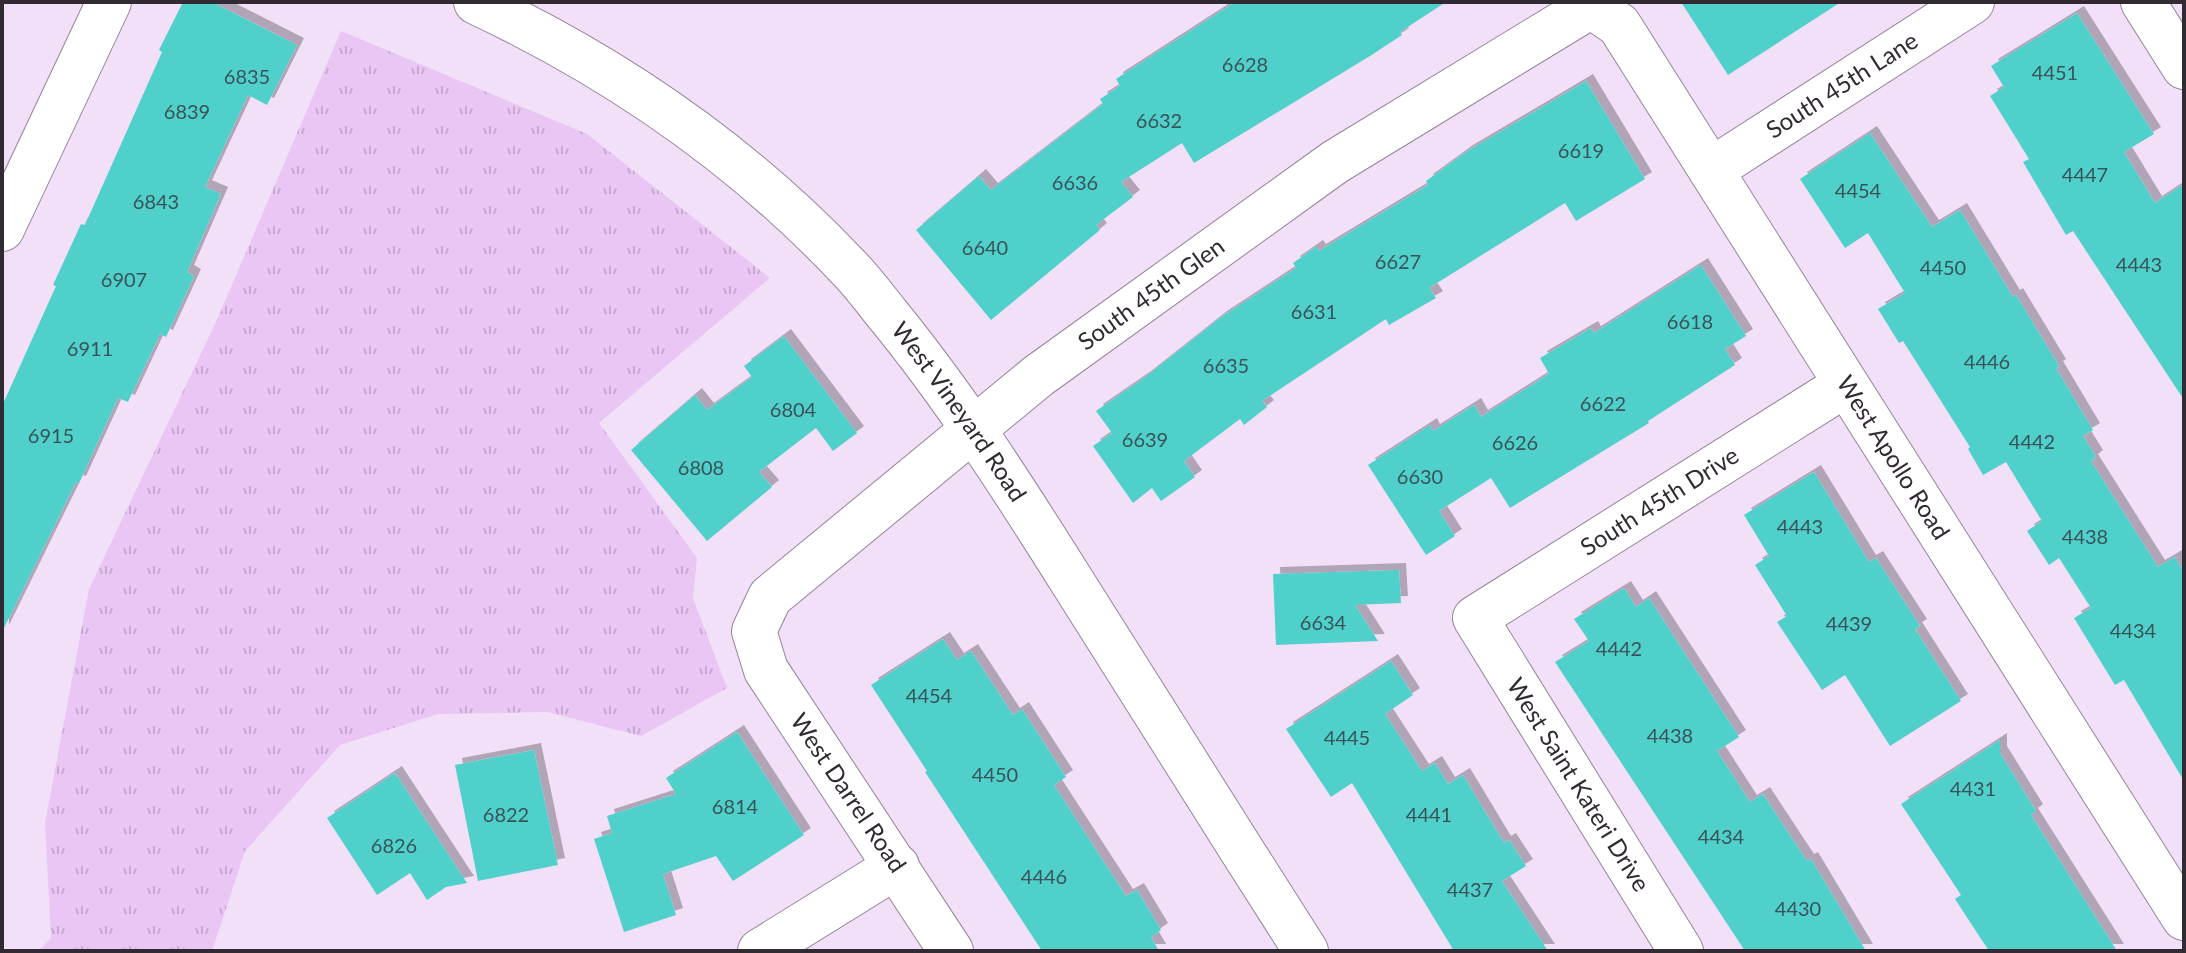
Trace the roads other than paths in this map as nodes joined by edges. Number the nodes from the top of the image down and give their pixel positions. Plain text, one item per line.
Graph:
1 (109, 2) edge
2 (476, 2) edge
3 (1972, 2) edge
4 (2143, 2) edge
5 (1591, 6) joint
6 (2184, 67) edge
7 (20, 142) edge
8 (1711, 170) junction
9 (2, 229) edge
10 (1845, 385) junction
11 (974, 429) junction
12 (1475, 618) joint
13 (754, 631) joint
14 (897, 866) junction
15 (2184, 918) edge
16 (760, 951) edge
17 (951, 951) edge
18 (1306, 951) edge
19 (1681, 951) edge

1 - 7 street
2 - 11 street, West Vineyard Road
3 - 8 street, South 45th Lane
4 - 6 street
5 - 8 street, West Apollo Road
5 - 11 street, South 45th Glen
7 - 9 street
8 - 10 street, West Apollo Road
10 - 12 street, South 45th Drive
10 - 15 street, West Apollo Road
11 - 13 street, South 45th Glen
11 - 18 street, West Vineyard Road
12 - 19 street, West Saint Kateri Drive
13 - 14 street, West Darrel Road
14 - 16 street
14 - 17 street, West Darrel Road

